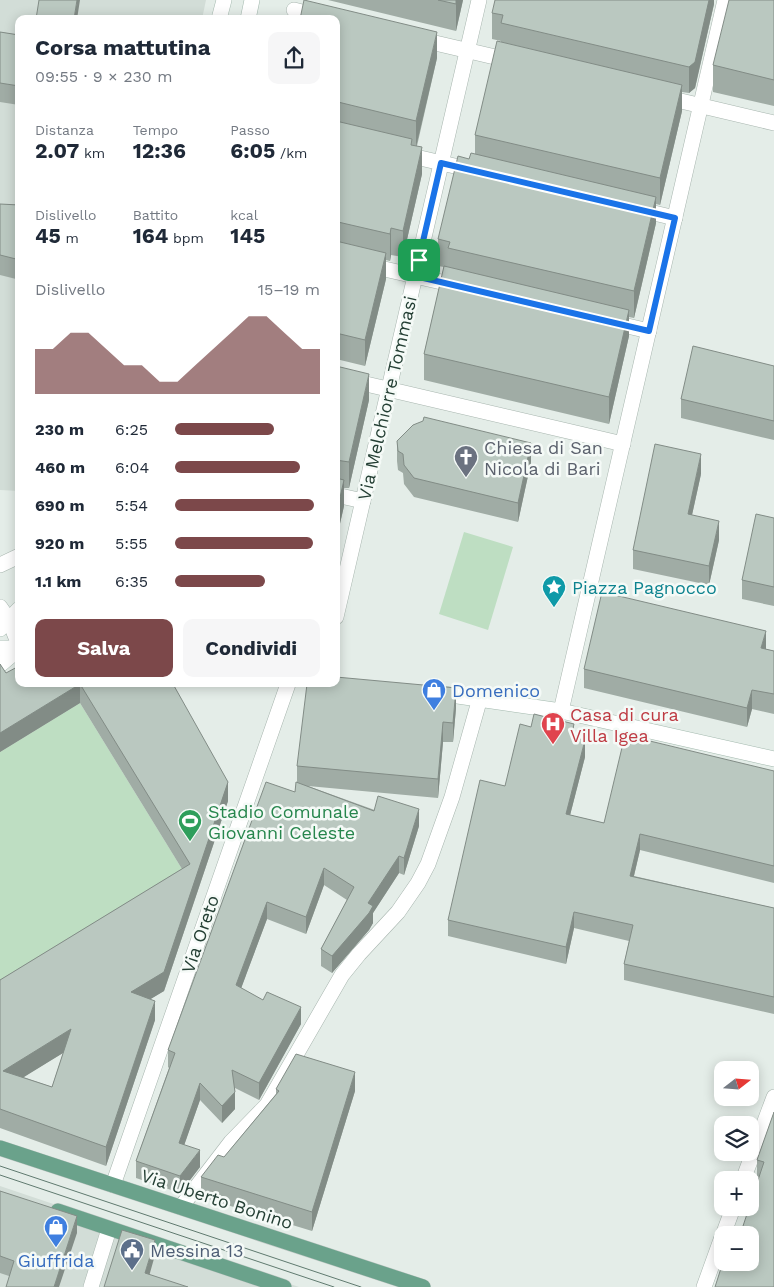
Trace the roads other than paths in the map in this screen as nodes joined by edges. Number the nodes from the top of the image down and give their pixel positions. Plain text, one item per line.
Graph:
1 (224, 0) edge
2 (252, 0) edge
3 (479, 0) edge
4 (725, 0) edge
5 (294, 10) edge
6 (220, 15) edge
7 (249, 15) edge
8 (314, 15) edge
9 (404, 36) edge
10 (467, 51) junction
11 (525, 64) edge
12 (647, 93) edge
13 (701, 106) junction
14 (774, 123) edge
15 (390, 150) edge
16 (441, 163) junction
17 (490, 174) edge
18 (621, 205) edge
19 (675, 218) junction
20 (340, 259) edge
21 (415, 276) junction
22 (472, 290) edge
23 (594, 318) edge
24 (649, 331) junction
25 (340, 378) edge
26 (389, 390) junction
27 (623, 444) junction
28 (340, 496) edge
29 (363, 501) junction
30 (15, 558) edge
31 (343, 560) edge
32 (0, 565) edge
33 (340, 584) edge
34 (7, 616) edge
35 (15, 637) edge
36 (0, 648) edge
37 (15, 648) edge
38 (15, 652) edge
39 (0, 665) edge
40 (287, 687) edge
41 (422, 692) edge
42 (480, 698) junction
43 (561, 711) junction
44 (774, 759) edge
45 (774, 1097) edge
46 (0, 1148) edge
47 (746, 1171) edge
48 (113, 1185) junction
49 (46, 1207) edge
50 (181, 1207) junction
51 (109, 1228) junction
52 (714, 1260) edge
53 (90, 1287) edge
54 (284, 1287) edge
55 (422, 1287) edge
56 (704, 1287) edge

1 - 6 street
2 - 7 street
3 - 10 street, Via Melchiorre Tommasi
4 - 13 street
5 - 8 street
9 - 10 street
10 - 11 street
10 - 16 street, Via Melchiorre Tommasi
12 - 13 street
13 - 14 street
13 - 19 street
15 - 16 street
16 - 17 street
16 - 21 street, Via Melchiorre Tommasi
18 - 19 street
19 - 24 street
20 - 21 street
21 - 22 street
21 - 26 street, Via Melchiorre Tommasi
23 - 24 street
24 - 27 street
25 - 26 street
26 - 27 street
26 - 29 street, Via Melchiorre Tommasi
27 - 43 street
28 - 29 street
29 - 31 street, Via Melchiorre Tommasi
30 - 32 street
31 - 33 street, Via Melchiorre Tommasi
34 - 35 street
36 - 37 street
38 - 39 street
40 - 48 street, Via Oreto
41 - 42 street
42 - 43 street
42 - 50 street
43 - 44 street
45 - 47 street
46 - 48 main road, Via Uberto Bonino
48 - 50 main road, Via Uberto Bonino
49 - 51 main road
50 - 55 main road, Via Uberto Bonino
51 - 53 street
51 - 54 main road
52 - 56 street

